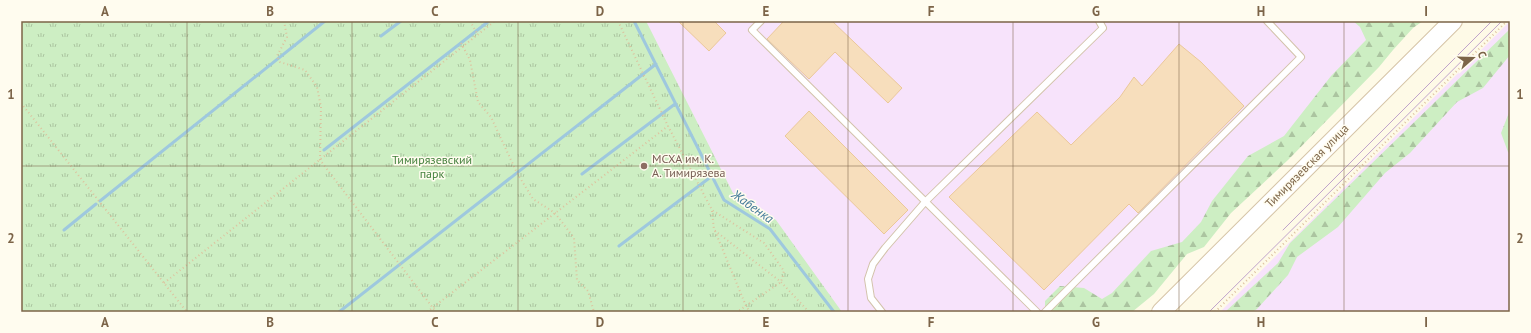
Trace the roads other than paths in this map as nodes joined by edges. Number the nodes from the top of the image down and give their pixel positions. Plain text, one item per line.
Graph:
1 (761, 21) edge
2 (1099, 21) edge
3 (1267, 21) edge
4 (1454, 21) edge
5 (925, 202) junction
6 (882, 312) edge
7 (1037, 312) edge
8 (1045, 312) edge
9 (1161, 312) edge

1 - 5 lane
2 - 5 lane
3 - 8 lane
4 - 9 main road, Тимирязевская улица
5 - 6 lane
5 - 7 lane

